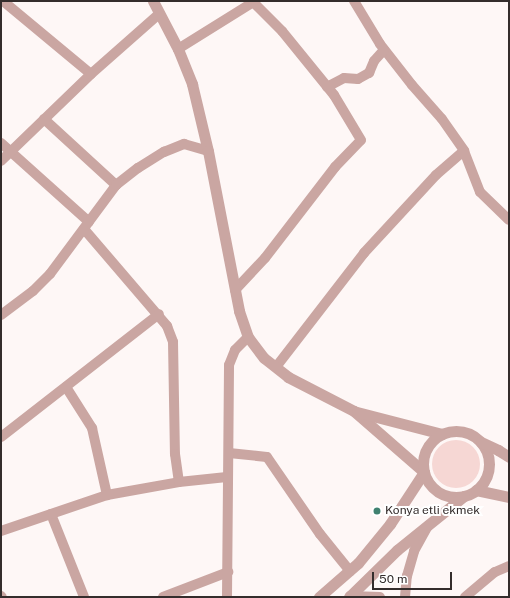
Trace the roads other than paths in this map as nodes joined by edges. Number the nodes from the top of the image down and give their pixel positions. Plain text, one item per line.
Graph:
1 (3, 1) edge
2 (153, 1) edge
3 (354, 1) edge
4 (254, 2) edge
5 (159, 14) junction
6 (178, 49) junction
7 (384, 50) junction
8 (91, 74) junction
9 (327, 87) junction
10 (44, 119) junction
11 (1, 143) edge
12 (208, 151) junction
13 (464, 151) junction
14 (10, 152) junction
15 (1, 161) edge
16 (116, 185) junction
17 (509, 220) edge
18 (87, 226) junction
19 (235, 290) junction
20 (159, 314) junction
21 (1, 315) edge
22 (248, 337) junction
23 (276, 367) junction
24 (66, 387) junction
25 (354, 411) junction
26 (442, 434) junction
27 (1, 437) edge
28 (481, 442) junction
29 (229, 453) junction
30 (509, 457) edge
31 (424, 472) junction
32 (227, 478) junction
33 (179, 482) junction
34 (476, 490) junction
35 (107, 495) junction
36 (464, 496) junction
37 (509, 497) edge
38 (51, 514) junction
39 (428, 525) junction
40 (1, 531) edge
41 (509, 566) edge
42 (350, 571) junction
43 (228, 572) junction
44 (350, 596) edge
45 (84, 597) edge
46 (163, 597) edge
47 (227, 597) edge
48 (319, 597) edge
49 (380, 597) edge
50 (405, 597) edge
51 (465, 597) edge

1 - 8 street
2 - 5 street
3 - 7 street
4 - 6 street
4 - 9 street
5 - 6 street
5 - 8 street
6 - 12 street
7 - 9 street
7 - 13 street
8 - 10 street
9 - 19 street
10 - 14 street
10 - 16 street
11 - 14 street
12 - 16 street
12 - 19 street
13 - 17 street
13 - 23 street
14 - 15 street
14 - 18 street
16 - 18 street
18 - 20 street
18 - 21 street
19 - 22 street
20 - 24 street
20 - 33 street
22 - 23 street
22 - 29 street
23 - 25 street
24 - 27 street
24 - 35 street
25 - 26 street
25 - 31 street
26 - 28 street
26 - 31 street
28 - 30 street
28 - 34 street
29 - 32 street
29 - 42 street
31 - 36 street
31 - 42 street
32 - 33 street
32 - 43 street
33 - 35 street
34 - 36 street
34 - 37 street
35 - 38 street
36 - 39 street
38 - 40 street
38 - 45 street
39 - 44 street
39 - 50 street
41 - 51 street
42 - 48 street
43 - 46 street
43 - 47 street
44 - 49 street

